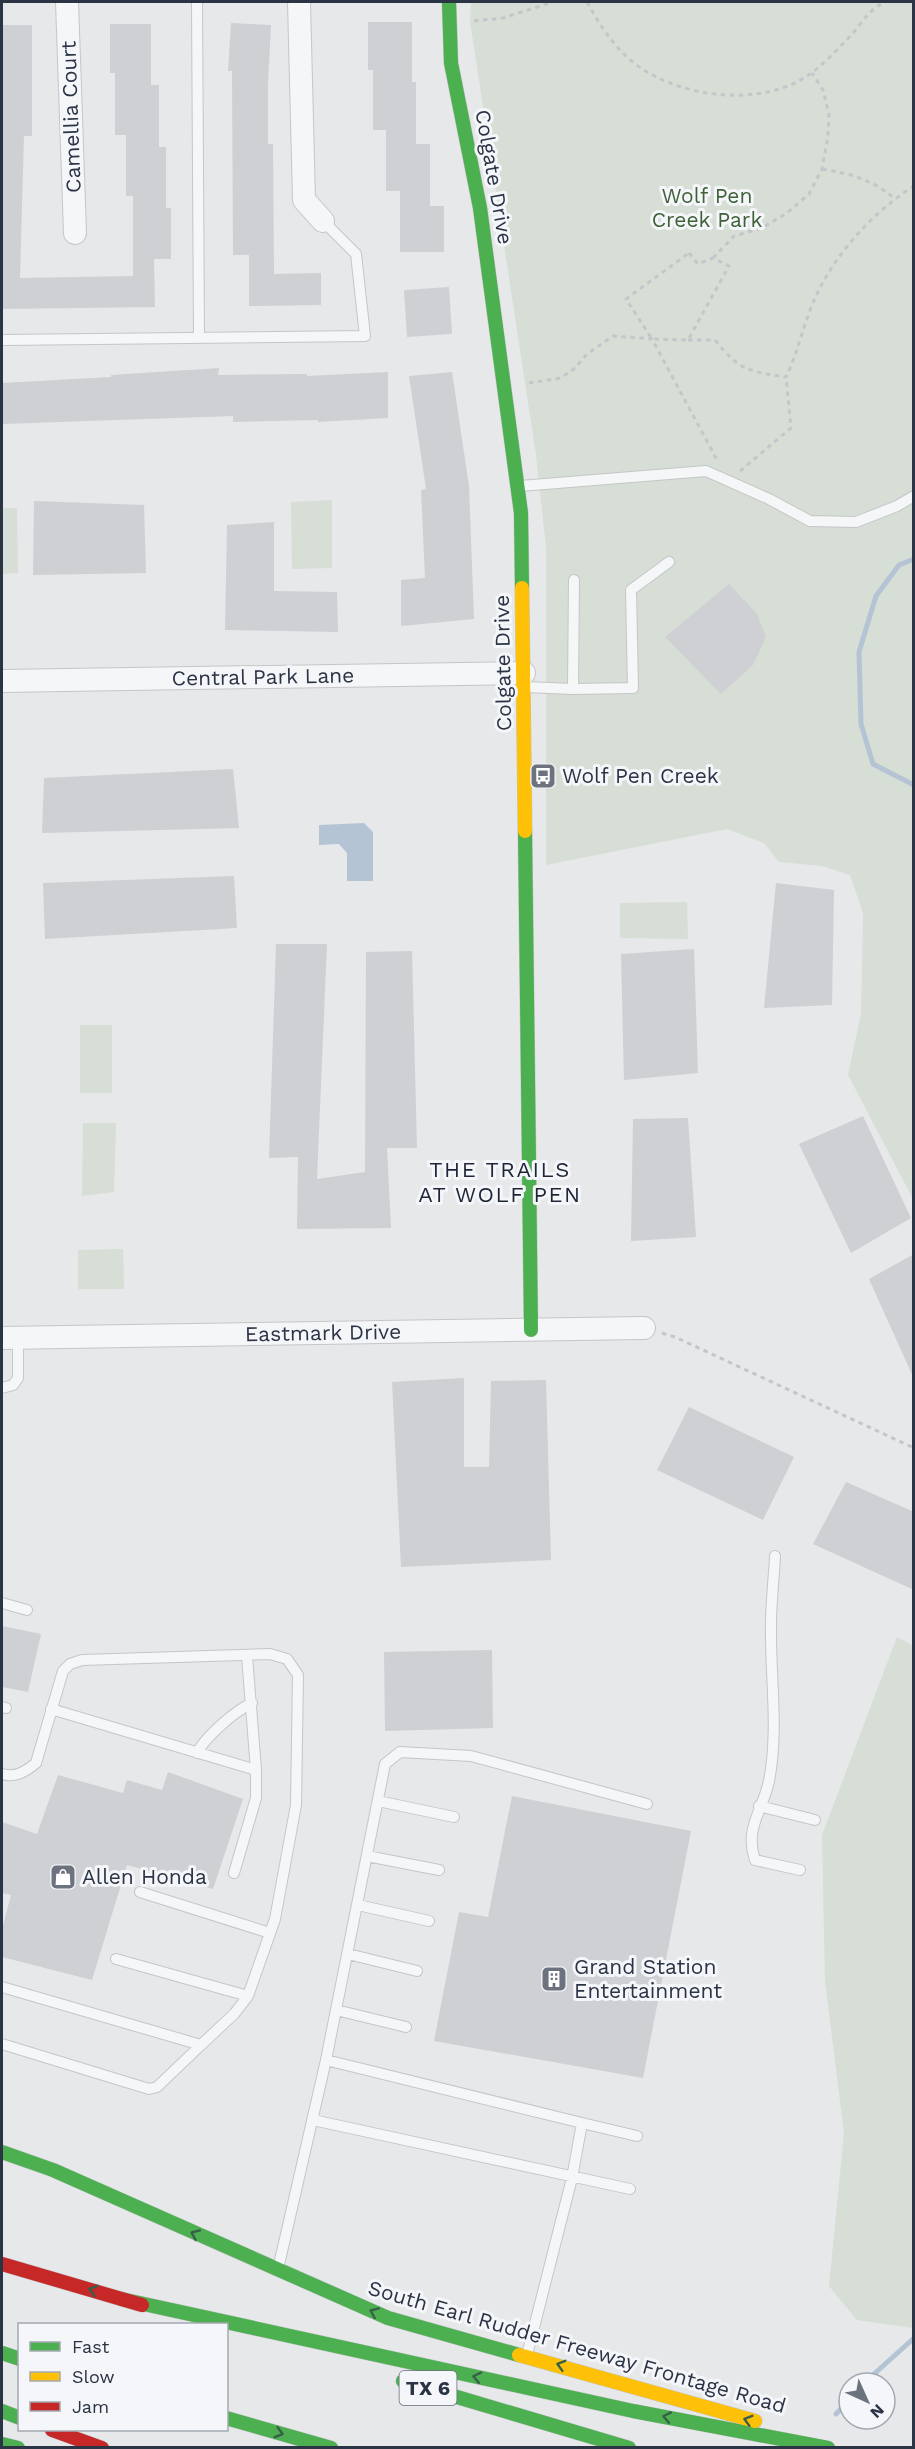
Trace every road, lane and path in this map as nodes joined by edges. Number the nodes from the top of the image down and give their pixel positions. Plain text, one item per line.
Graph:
1 (67, 2) edge
2 (197, 2) edge
3 (299, 2) edge
4 (449, 2) edge
5 (553, 2) edge
6 (587, 2) edge
7 (885, 2) edge
8 (450, 21) junction
9 (812, 73) junction
10 (822, 169) junction
11 (914, 186) edge
12 (894, 198) junction
13 (323, 221) joint
14 (75, 233) dead end
15 (713, 258) junction
16 (199, 338) junction
17 (652, 339) junction
18 (2, 340) edge
19 (688, 340) junction
20 (786, 377) junction
21 (529, 383) dead end
22 (728, 481) junction
23 (517, 486) junction
24 (914, 496) edge
25 (669, 562) dead end
26 (574, 580) dead end
27 (524, 680) junction
28 (2, 681) edge
29 (573, 689) junction
30 (644, 1328) joint
31 (531, 1330) junction
32 (10, 1338) edge
33 (2, 1388) edge
34 (914, 1448) edge
35 (776, 1556) dead end
36 (2, 1603) edge
37 (27, 1610) dead end
38 (247, 1656) junction
39 (252, 1703) junction
40 (51, 1709) junction
41 (197, 1753) junction
42 (256, 1770) junction
43 (2, 1774) edge
44 (378, 1801) junction
45 (647, 1804) dead end
46 (759, 1806) junction
47 (454, 1817) dead end
48 (815, 1820) dead end
49 (367, 1856) junction
50 (440, 1870) dead end
51 (800, 1870) dead end
52 (234, 1873) dead end
53 (140, 1892) dead end
54 (358, 1905) junction
55 (429, 1922) dead end
56 (270, 1933) junction
57 (348, 1954) junction
58 (116, 1959) dead end
59 (417, 1971) dead end
60 (2, 1987) edge
61 (248, 1996) junction
62 (336, 2010) junction
63 (406, 2028) dead end
64 (2, 2044) edge
65 (201, 2045) junction
66 (326, 2060) junction
67 (312, 2120) junction
68 (582, 2123) junction
69 (637, 2136) dead end
70 (2, 2152) edge
71 (572, 2178) junction
72 (630, 2189) dead end
73 (2, 2264) edge
74 (278, 2271) junction
75 (121, 2299) junction
76 (203, 2323) edge
77 (228, 2331) edge
78 (2, 2354) edge
79 (526, 2355) junction
80 (316, 2356) dead end
81 (18, 2358) edge
82 (384, 2376) dead end
83 (2, 2411) edge
84 (18, 2417) edge
85 (228, 2419) edge
86 (55, 2431) edge
87 (2, 2444) edge
88 (18, 2448) edge
89 (102, 2448) edge
90 (331, 2448) edge
91 (629, 2448) edge
92 (828, 2448) edge
93 (845, 2448) edge

1 - 14 street, Camellia Court
2 - 16 lane
3 - 13 street
4 - 8 main road, Colgate Drive
5 - 8 path
6 - 9 path
7 - 9 path
8 - 23 main road, Colgate Drive
9 - 10 path
10 - 12 path
10 - 15 path
11 - 12 path
12 - 20 path
13 - 16 lane
15 - 17 path
15 - 19 path
16 - 18 lane
17 - 19 path
17 - 21 path
17 - 22 path
19 - 20 path
20 - 22 path
22 - 23 lane
22 - 24 lane
23 - 27 main road, Colgate Drive
25 - 29 lane
26 - 29 lane
27 - 28 street, Central Park Lane
27 - 29 lane
27 - 31 main road, Colgate Drive
30 - 31 street, Eastmark Drive
30 - 34 path
31 - 32 street, Eastmark Drive
32 - 33 lane
35 - 46 lane
36 - 37 lane
38 - 39 lane
38 - 40 lane
38 - 56 lane
39 - 41 lane
39 - 42 lane
40 - 41 lane
40 - 43 lane
41 - 42 lane
42 - 52 lane
44 - 45 lane
44 - 47 lane
44 - 49 lane
46 - 48 lane
46 - 51 lane
49 - 50 lane
49 - 54 lane
53 - 56 lane
54 - 55 lane
54 - 57 lane
56 - 61 lane
57 - 59 lane
57 - 62 lane
58 - 61 lane
60 - 65 lane
61 - 65 lane
62 - 63 lane
62 - 66 lane
64 - 65 lane
66 - 67 lane
66 - 68 lane
67 - 71 lane
67 - 74 lane
68 - 69 lane
68 - 71 lane
74 -> 70 main road, South Earl Rudder Freeway Frontage Road
71 - 72 lane
71 - 79 lane
75 -> 73 main road
79 -> 74 main road, South Earl Rudder Freeway Frontage Road
75 - 76 main road
92 -> 75 main road
77 - 80 main road
78 - 81 main road
93 -> 79 main road, South Earl Rudder Freeway Frontage Road
82 - 91 main road, TX 6
83 - 84 main road
85 -> 90 main road
86 - 89 main road
87 - 88 main road

